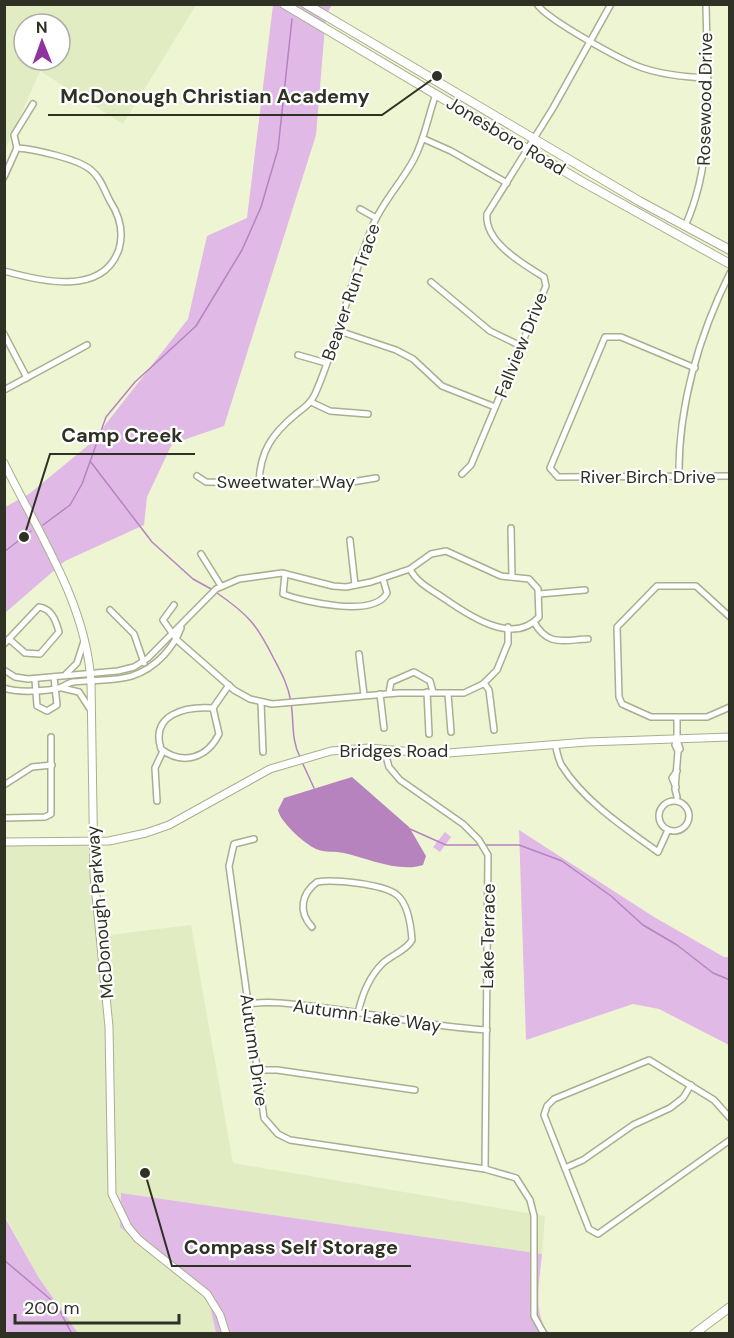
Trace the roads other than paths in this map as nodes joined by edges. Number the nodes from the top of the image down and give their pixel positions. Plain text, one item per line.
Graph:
1 (284, 4) edge
2 (306, 4) edge
3 (537, 4) edge
4 (610, 4) edge
5 (706, 4) edge
6 (591, 41) junction
7 (707, 78) junction
8 (436, 94) junction
9 (33, 104) dead end
10 (532, 138) junction
11 (424, 139) junction
12 (17, 148) junction
13 (527, 148) junction
14 (4, 177) edge
15 (507, 183) junction
16 (360, 209) dead end
17 (376, 218) junction
18 (686, 226) junction
19 (729, 250) edge
20 (729, 264) edge
21 (4, 271) edge
22 (729, 273) edge
23 (431, 282) dead end
24 (339, 331) junction
25 (4, 334) edge
26 (87, 345) dead end
27 (521, 346) junction
28 (298, 355) dead end
29 (326, 363) junction
30 (695, 369) junction
31 (27, 378) junction
32 (4, 390) edge
33 (311, 402) junction
34 (495, 407) junction
35 (368, 414) dead end
36 (4, 463) edge
37 (462, 474) dead end
38 (7, 476) edge
39 (197, 476) dead end
40 (679, 476) junction
41 (729, 476) edge
42 (376, 478) dead end
43 (259, 483) junction
44 (511, 528) dead end
45 (350, 540) dead end
46 (201, 554) dead end
47 (410, 569) junction
48 (285, 574) junction
49 (512, 577) junction
50 (383, 579) junction
51 (355, 585) junction
52 (221, 586) junction
53 (585, 590) dead end
54 (539, 594) junction
55 (174, 605) dead end
56 (110, 610) dead end
57 (729, 617) edge
58 (534, 622) junction
59 (508, 627) junction
60 (181, 628) junction
61 (171, 633) junction
62 (85, 639) junction
63 (588, 639) dead end
64 (177, 640) junction
65 (7, 641) edge
66 (359, 654) dead end
67 (144, 662) junction
68 (148, 669) junction
69 (4, 670) edge
70 (90, 673) junction
71 (66, 674) junction
72 (54, 677) junction
73 (35, 679) junction
74 (91, 682) junction
75 (484, 682) junction
76 (229, 685) junction
77 (4, 688) edge
78 (57, 688) junction
79 (36, 690) junction
80 (430, 692) junction
81 (389, 693) junction
82 (380, 694) junction
83 (448, 694) junction
84 (364, 695) junction
85 (261, 703) junction
86 (729, 707) edge
87 (213, 708) junction
88 (91, 712) junction
89 (677, 718) junction
90 (384, 728) dead end
91 (494, 730) dead end
92 (451, 732) dead end
93 (429, 734) dead end
94 (51, 737) dead end
95 (729, 737) edge
96 (677, 738) junction
97 (555, 744) junction
98 (384, 749) junction
99 (163, 751) junction
100 (263, 752) dead end
101 (52, 765) junction
102 (4, 785) edge
103 (677, 799) junction
104 (157, 801) dead end
105 (4, 818) edge
106 (668, 830) junction
107 (254, 839) dead end
108 (93, 841) junction
109 (4, 842) edge
110 (312, 927) dead end
111 (247, 1004) junction
112 (358, 1013) junction
113 (487, 1030) junction
114 (255, 1070) junction
115 (690, 1085) junction
116 (415, 1090) dead end
117 (729, 1118) edge
118 (729, 1140) edge
119 (565, 1168) junction
120 (485, 1169) junction
121 (729, 1307) edge
122 (226, 1334) edge
123 (544, 1334) edge
124 (694, 1334) edge

1 - 8 main road, Jonesboro Road
2 - 10 main road, Jonesboro Road
3 - 6 street
4 - 6 street, Fallview Drive
5 - 7 street, Rosewood Drive
6 - 7 street
6 - 10 street, Fallview Drive
7 - 18 street, Rosewood Drive
8 - 11 street, Beaver Run Trace
8 - 13 main road, Jonesboro Road
9 - 12 street
10 - 13 street, Fallview Drive
10 - 18 main road, Jonesboro Road
11 - 15 street
11 - 17 street, Beaver Run Trace
12 - 14 street
12 - 21 street
13 - 15 street, Fallview Drive
13 - 20 main road, Jonesboro Road
15 - 27 street, Fallview Drive
16 - 17 street
17 - 24 street, Beaver Run Trace
18 - 19 main road, Jonesboro Road
22 - 30 street
23 - 27 street
24 - 29 street, Beaver Run Trace
24 - 34 street
25 - 31 street
26 - 31 street
27 - 34 street, Fallview Drive
28 - 29 street
29 - 33 street, Beaver Run Trace
30 - 40 street
30 - 40 street, River Birch Drive
31 - 32 street
33 - 35 street
33 - 43 street, Beaver Run Trace
34 - 37 street, Fallview Drive
36 - 38 street, McDonough Parkway
38 - 62 street, McDonough Parkway
39 - 43 street, Sweetwater Way
40 - 41 street, River Birch Drive
42 - 43 street, Sweetwater Way
44 - 49 street
45 - 51 street
46 - 52 street
47 - 49 street
47 - 50 street
47 - 59 street
48 - 50 street
48 - 51 street
48 - 52 street
49 - 54 street
50 - 51 street
52 - 60 street
53 - 54 street
54 - 58 street
55 - 61 street
56 - 67 street
57 - 89 street
58 - 59 street
58 - 63 street
59 - 75 street
60 - 61 street
60 - 64 street
61 - 64 street
61 - 67 street
62 - 70 street, McDonough Parkway
62 - 71 street
64 - 68 street
64 - 76 street
65 - 65 street
66 - 84 street
67 - 68 street
67 - 70 street
68 - 74 street
69 - 73 street
70 - 71 street
70 - 74 street, McDonough Parkway
71 - 72 street
72 - 73 street
72 - 78 street
73 - 79 street
74 - 78 street
74 - 88 street, McDonough Parkway
75 - 83 street
75 - 91 street
76 - 85 street
76 - 87 street
77 - 79 street
78 - 79 street
78 - 79 street
78 - 88 street
80 - 81 street
80 - 81 street
80 - 83 street
80 - 93 street
81 - 82 street
82 - 84 street
82 - 90 street
83 - 92 street
84 - 85 street
85 - 100 street
86 - 89 street
87 - 99 street
87 - 99 street
88 - 108 street, McDonough Parkway
89 - 96 street
94 - 101 street
95 - 96 street, Bridges Road
96 - 97 street, Bridges Road
96 - 103 street
97 - 98 street, Bridges Road
97 - 106 street
98 - 108 street, Bridges Road
98 - 113 street, Lake Terrace
99 - 104 street
101 - 102 street
101 - 105 street
103 - 106 street
103 - 106 street
107 - 111 street, Autumn Drive
108 - 109 street, Bridges Road
108 - 122 street, McDonough Parkway
110 - 112 street
111 - 112 street, Autumn Lake Way
111 - 114 street, Autumn Drive
112 - 113 street, Autumn Lake Way
113 - 120 street, Lake Terrace
114 - 116 street
114 - 120 street, Autumn Drive
115 - 117 street
115 - 119 street
115 - 119 street
118 - 119 street
120 - 123 street, Autumn Drive
121 - 124 main road

